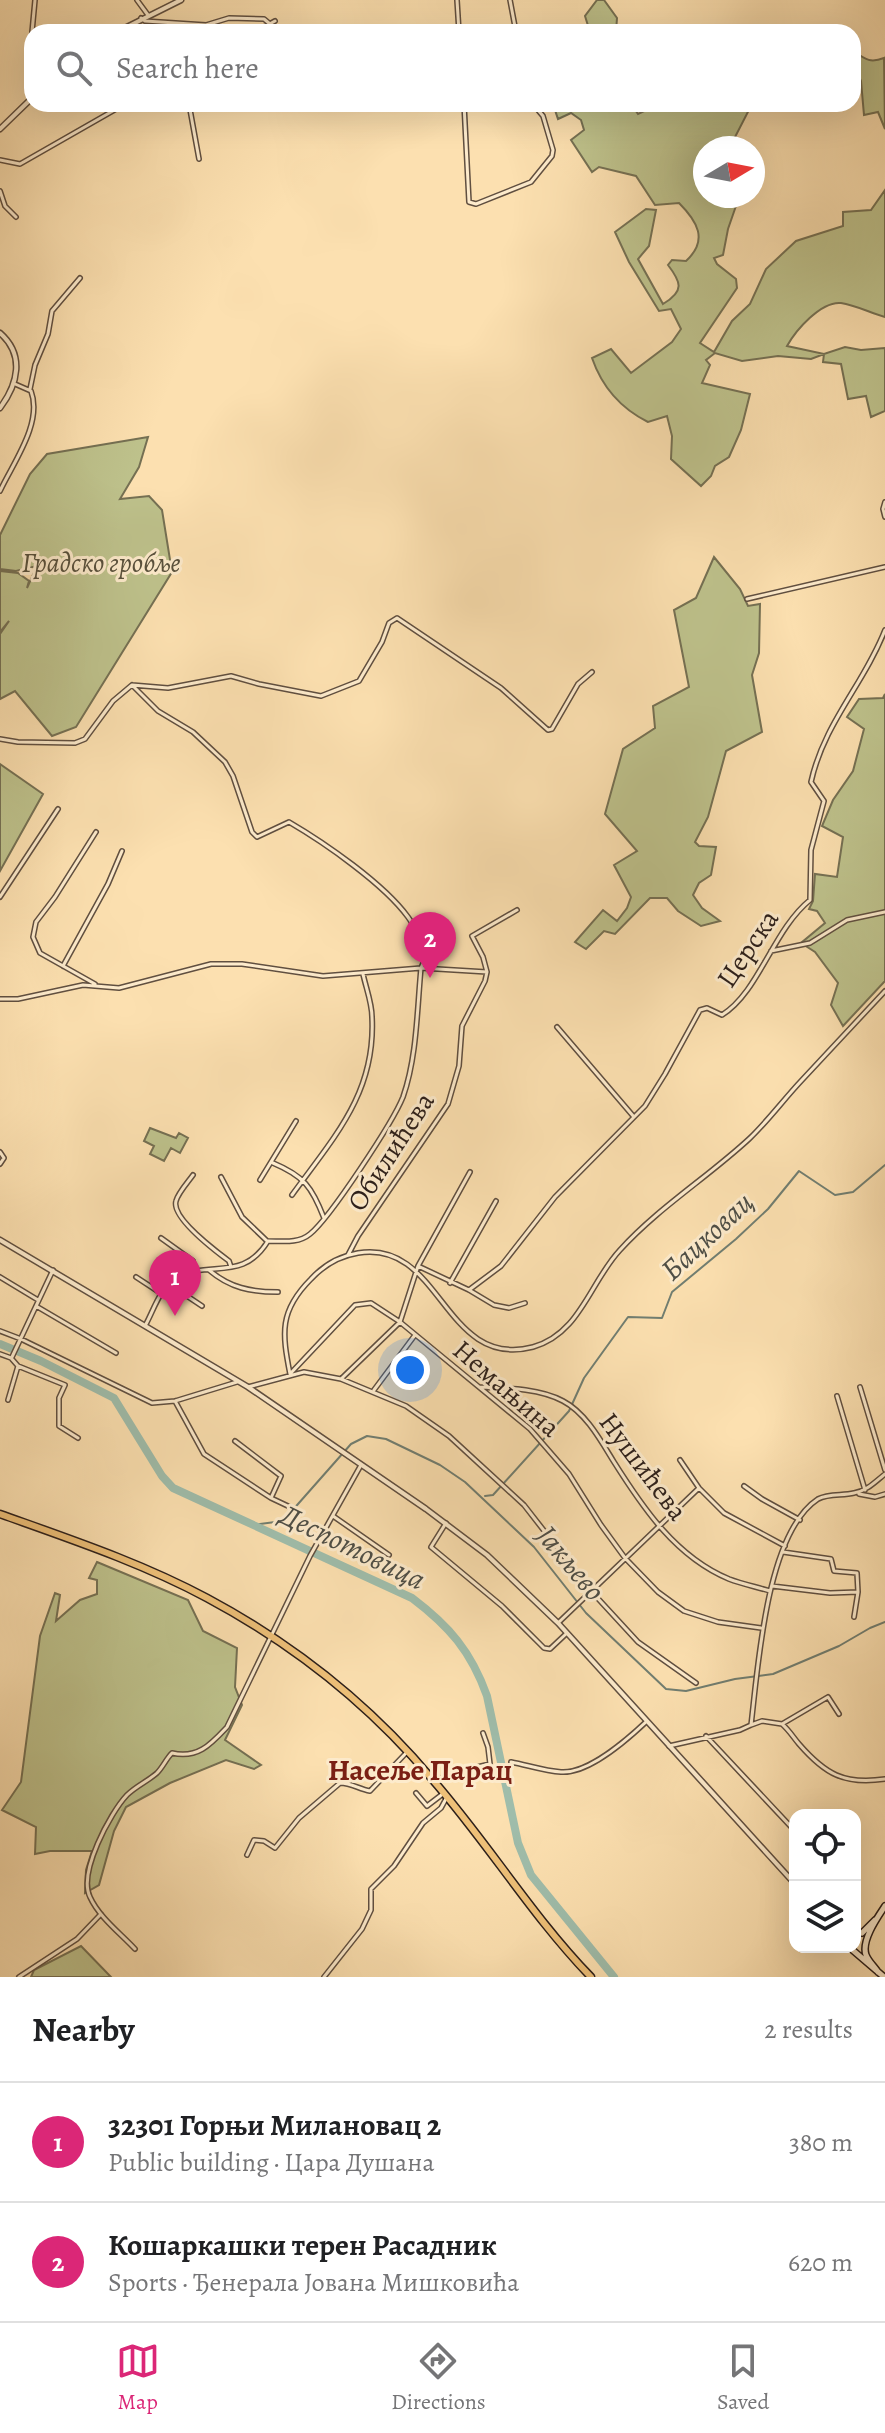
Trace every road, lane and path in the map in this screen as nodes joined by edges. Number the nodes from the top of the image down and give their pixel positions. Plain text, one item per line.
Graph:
1 (35, 0) edge
2 (137, 0) edge
3 (181, 0) edge
4 (457, 0) edge
5 (510, 0) edge
6 (168, 2) edge
7 (148, 15) junction
8 (141, 18) junction
9 (33, 24) edge
10 (131, 24) edge
11 (191, 24) edge
12 (209, 24) edge
13 (269, 24) edge
14 (458, 24) edge
15 (514, 24) edge
16 (24, 106) edge
17 (111, 112) edge
18 (190, 112) edge
19 (464, 112) edge
20 (540, 112) edge
21 (0, 129) edge
22 (199, 159) dead end
23 (0, 161) edge
24 (0, 191) edge
25 (1, 202) edge
26 (16, 217) dead end
27 (80, 278) dead end
28 (0, 333) edge
29 (15, 384) junction
30 (30, 389) junction
31 (0, 408) edge
32 (0, 491) edge
33 (885, 502) edge
34 (885, 517) edge
35 (885, 567) edge
36 (747, 599) dead end
37 (885, 630) edge
38 (592, 672) dead end
39 (132, 685) junction
40 (0, 739) edge
41 (58, 809) dead end
42 (96, 832) dead end
43 (122, 851) dead end
44 (0, 897) edge
45 (517, 910) dead end
46 (885, 912) edge
47 (771, 951) junction
48 (63, 966) junction
49 (421, 968) junction
50 (487, 972) junction
51 (363, 973) junction
52 (95, 984) junction
53 (885, 991) edge
54 (0, 999) edge
55 (557, 1027) dead end
56 (634, 1117) junction
57 (296, 1121) dead end
58 (0, 1152) edge
59 (273, 1163) junction
60 (0, 1164) edge
61 (470, 1172) dead end
62 (193, 1175) dead end
63 (221, 1177) dead end
64 (303, 1179) junction
65 (260, 1180) dead end
66 (292, 1195) dead end
67 (496, 1201) dead end
68 (324, 1218) junction
69 (161, 1238) dead end
70 (0, 1240) edge
71 (268, 1241) junction
72 (348, 1255) junction
73 (231, 1267) junction
74 (417, 1268) junction
75 (53, 1270) junction
76 (209, 1270) junction
77 (195, 1273) junction
78 (0, 1277) edge
79 (136, 1277) dead end
80 (450, 1283) junction
81 (169, 1284) junction
82 (469, 1290) junction
83 (278, 1292) dead end
84 (162, 1294) junction
85 (39, 1300) junction
86 (525, 1303) dead end
87 (36, 1306) junction
88 (202, 1306) dead end
89 (400, 1322) junction
90 (146, 1324) junction
91 (0, 1331) edge
92 (415, 1335) junction
93 (20, 1341) junction
94 (116, 1353) dead end
95 (0, 1354) edge
96 (12, 1357) junction
97 (18, 1366) junction
98 (290, 1374) junction
99 (341, 1379) junction
100 (239, 1381) junction
101 (248, 1387) junction
102 (479, 1387) junction
103 (860, 1387) dead end
104 (373, 1391) junction
105 (837, 1396) dead end
106 (8, 1400) dead end
107 (175, 1401) junction
108 (78, 1438) dead end
109 (235, 1441) dead end
110 (680, 1460) dead end
111 (361, 1464) junction
112 (885, 1472) edge
113 (744, 1486) dead end
114 (699, 1488) junction
115 (865, 1490) junction
116 (855, 1493) junction
117 (885, 1494) edge
118 (271, 1498) junction
119 (290, 1507) dead end
120 (0, 1514) edge
121 (332, 1515) junction
122 (800, 1520) junction
123 (446, 1523) junction
124 (660, 1527) junction
125 (785, 1546) junction
126 (783, 1552) junction
127 (389, 1555) dead end
128 (625, 1558) junction
129 (771, 1588) junction
130 (591, 1591) junction
131 (858, 1592) junction
132 (854, 1617) dead end
133 (558, 1623) junction
134 (761, 1628) junction
135 (567, 1633) junction
136 (270, 1635) junction
137 (696, 1683) dead end
138 (839, 1714) dead end
139 (647, 1721) junction
140 (782, 1724) junction
141 (751, 1725) junction
142 (483, 1733) dead end
143 (706, 1736) junction
144 (669, 1746) junction
145 (408, 1751) junction
146 (511, 1762) dead end
147 (885, 1779) edge
148 (435, 1781) junction
149 (416, 1793) dead end
150 (446, 1795) junction
151 (789, 1825) edge
152 (247, 1855) dead end
153 (792, 1881) edge
154 (885, 1906) edge
155 (102, 1913) junction
156 (861, 1934) edge
157 (135, 1949) dead end
158 (865, 1949) junction
159 (861, 1950) edge
160 (858, 1953) edge
161 (878, 1972) junction
162 (19, 1977) edge
163 (324, 1977) edge
164 (591, 1977) edge
165 (884, 1977) edge

1 - 9 street
2 - 7 street
3 - 6 street
4 - 14 street
5 - 15 street
6 - 7 street
7 - 8 street
8 - 10 street
8 - 11 street
12 - 13 street
16 - 21 street
17 - 23 street
18 - 22 street
19 - 20 street
24 - 25 street
25 - 26 street
27 - 30 street
28 - 29 street
29 - 30 street
29 - 31 street
30 - 32 street
33 - 34 street
35 - 36 street
37 - 47 street, Церска
38 - 39 street
39 - 40 street
39 - 49 street
41 - 44 street
42 - 48 street
43 - 48 street
45 - 50 street
46 - 47 street
47 - 56 street, Церска
48 - 52 street
49 - 50 street
49 - 51 street
49 - 68 street
50 - 72 street, Обилићева
51 - 52 street
51 - 64 street
52 - 54 street
53 - 74 street
55 - 56 street
56 - 82 street, Церска
57 - 59 street
58 - 60 street
59 - 64 street
59 - 65 street
61 - 74 street
62 - 73 street
63 - 71 street
64 - 66 street
64 - 68 street
67 - 80 street
68 - 71 street
69 - 77 street
70 - 75 street
71 - 73 street
72 - 74 street
72 - 98 street
73 - 76 street
74 - 80 street
74 - 89 street
75 - 85 street
75 - 90 street
76 - 77 street
76 - 83 street
77 - 81 street
78 - 85 street
79 - 84 street
80 - 82 street
81 - 84 street
81 - 88 street
82 - 86 street
84 - 90 street
85 - 87 street
87 - 93 street
87 - 94 street
89 - 92 street, Немањина
89 - 98 street, Немањина
89 - 99 street
90 - 100 street
91 - 93 street
92 - 102 street, Немањина
92 - 104 street
93 - 96 street
93 - 107 street
95 - 96 street
96 - 97 street
97 - 106 street
97 - 108 street
98 - 99 street
98 - 101 street
99 - 104 street
100 - 101 street
100 - 107 street
101 - 111 street
102 - 124 street, Нушићева
102 - 128 street, Немањина
103 - 112 street
104 - 130 street
105 - 115 street
107 - 118 street
109 - 118 street
110 - 114 street
111 - 121 street
111 - 123 street
112 - 115 street
113 - 122 street
114 - 124 street
114 - 125 street
115 - 116 street
116 - 117 street
116 - 122 street
118 - 119 street
120 - 136 main road
121 - 127 street
121 - 136 street
122 - 125 street
123 - 133 street
123 - 135 street
124 - 128 street
124 - 129 street, Нушићева
125 - 126 street
126 - 129 street
126 - 131 street
128 - 130 street
128 - 134 street, Немањина
129 - 131 street, Нушићева
129 - 134 street
130 - 133 street
130 - 137 street
131 - 132 street
133 - 135 street
134 - 141 street
135 - 139 street
136 - 145 main road
136 - 155 street
138 - 140 street
139 - 144 street
139 - 146 street
140 - 141 street
140 - 147 street
141 - 143 street
142 - 148 street
143 - 144 street
143 - 151 street
144 - 153 street
145 - 148 main road
145 - 152 street
148 - 150 main road
149 - 150 street
150 - 163 street
150 - 164 main road
154 - 156 main road
155 - 157 street
155 - 162 street
156 - 158 main road
158 - 159 main road
158 - 161 main road
160 - 161 main road
161 - 165 main road

